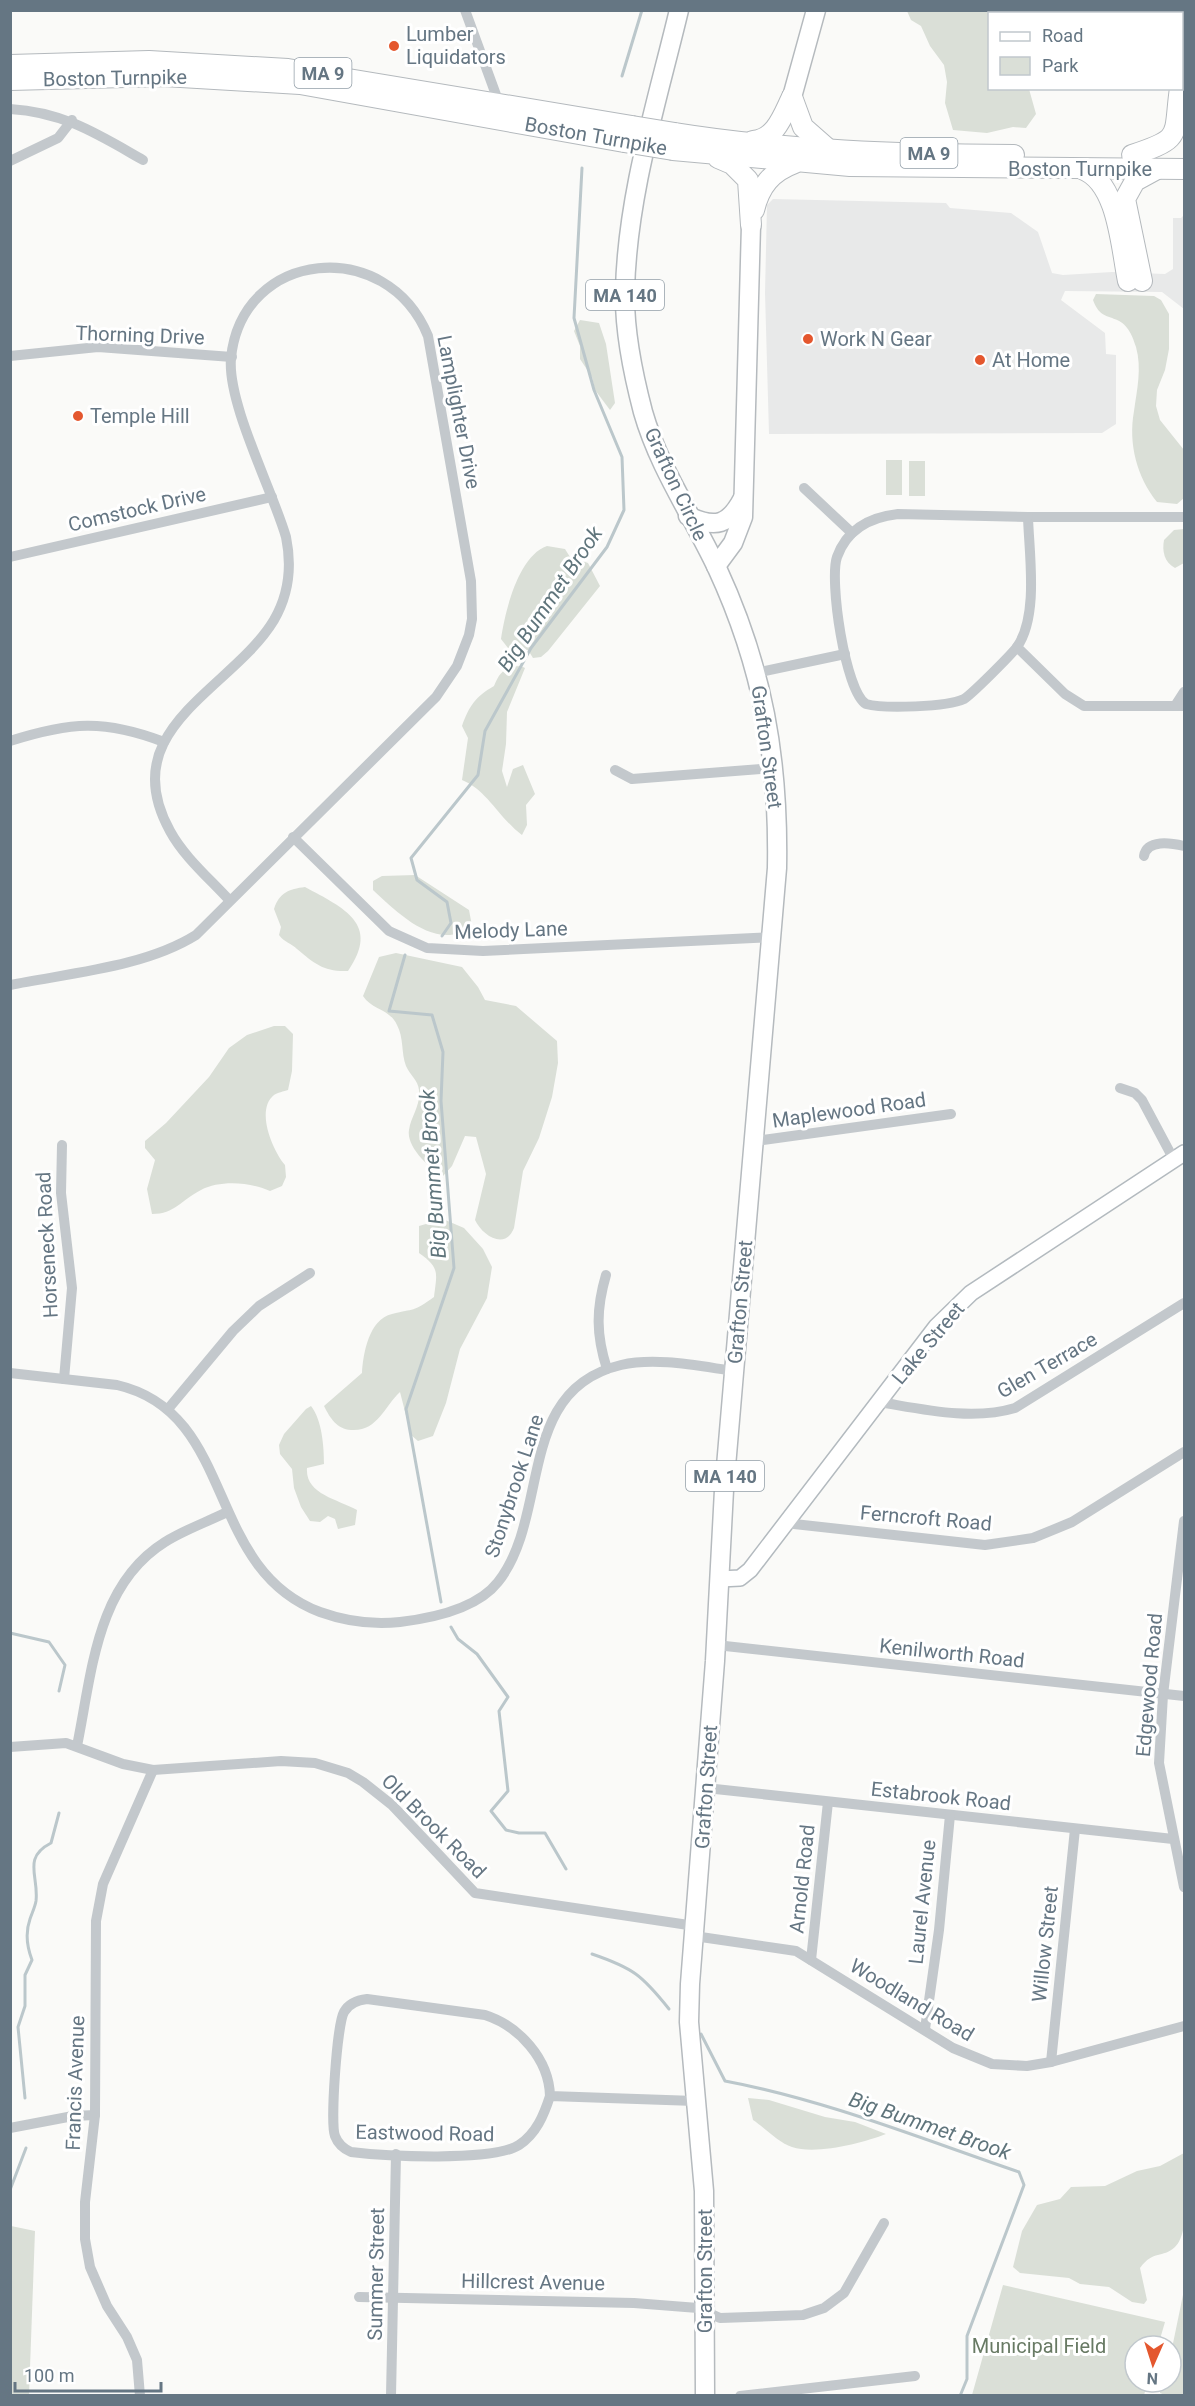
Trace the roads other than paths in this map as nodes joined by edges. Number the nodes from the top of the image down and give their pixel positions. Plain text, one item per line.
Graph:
1 (465, 10) edge
2 (679, 10) edge
3 (816, 10) edge
4 (10, 65) edge
5 (10, 80) edge
6 (1180, 90) edge
7 (792, 97) junction
8 (499, 103) junction
9 (10, 109) edge
10 (72, 120) junction
11 (628, 134) junction
12 (674, 141) junction
13 (747, 142) junction
14 (828, 149) junction
15 (713, 155) junction
16 (1132, 155) junction
17 (1185, 156) edge
18 (143, 160) dead end
19 (10, 161) edge
20 (799, 162) junction
21 (1082, 169) junction
22 (1158, 169) junction
23 (1185, 169) edge
24 (752, 225) junction
25 (10, 356) edge
26 (231, 357) junction
27 (804, 488) dead end
28 (272, 496) junction
29 (744, 496) junction
30 (688, 516) junction
31 (1028, 517) junction
32 (1185, 517) edge
33 (852, 533) junction
34 (10, 557) edge
35 (716, 566) junction
36 (1017, 647) junction
37 (845, 654) junction
38 (756, 673) junction
39 (1185, 692) edge
40 (1180, 706) edge
41 (10, 741) edge
42 (164, 742) junction
43 (774, 768) junction
44 (615, 770) dead end
45 (293, 837) junction
46 (1185, 846) edge
47 (1144, 856) dead end
48 (230, 901) junction
49 (771, 937) junction
50 (10, 986) edge
51 (1120, 1088) dead end
52 (951, 1114) dead end
53 (753, 1138) junction
54 (62, 1145) dead end
55 (1179, 1156) edge
56 (310, 1273) dead end
57 (606, 1275) dead end
58 (1185, 1303) edge
59 (607, 1369) junction
60 (734, 1371) junction
61 (10, 1373) edge
62 (64, 1379) junction
63 (879, 1402) junction
64 (168, 1409) junction
65 (1185, 1452) edge
66 (227, 1512) junction
67 (1185, 1521) edge
68 (785, 1523) junction
69 (720, 1579) junction
70 (716, 1644) junction
71 (1163, 1695) junction
72 (1185, 1696) edge
73 (76, 1746) junction
74 (10, 1747) edge
75 (153, 1770) junction
76 (706, 1788) junction
77 (828, 1802) junction
78 (950, 1815) junction
79 (1075, 1828) junction
80 (1173, 1839) junction
81 (1185, 1887) edge
82 (694, 1931) junction
83 (811, 1960) junction
84 (1185, 2026) edge
85 (925, 2030) junction
86 (1051, 2062) junction
87 (550, 2096) junction
88 (695, 2102) junction
89 (95, 2115) junction
90 (10, 2128) edge
91 (396, 2154) junction
92 (884, 2223) dead end
93 (359, 2296) dead end
94 (393, 2298) junction
95 (706, 2311) junction
96 (915, 2376) dead end
97 (140, 2396) edge
98 (391, 2396) edge
99 (705, 2396) edge
100 (740, 2396) edge

1 - 8 street
2 - 30 main road, Grafton Circle / MA 140
3 - 7 main road
4 - 8 highway, Boston Turnpike / MA 9
5 - 11 highway, Boston Turnpike / MA 9
6 - 16 highway
7 - 13 highway
7 - 14 highway
8 - 11 highway, Boston Turnpike / MA 9
9 - 10 street
10 - 18 street
10 - 19 street
11 - 12 highway, Boston Turnpike / MA 9, bridge
12 - 13 highway, Boston Turnpike / MA 9
12 - 15 highway, Boston Turnpike / MA 9
13 - 14 highway, Boston Turnpike / MA 9
14 - 16 highway, Boston Turnpike / MA 9
15 - 20 highway, Boston Turnpike / MA 9
15 - 24 highway
16 - 17 highway, Boston Turnpike / MA 9
20 - 21 highway, Boston Turnpike / MA 9
20 - 24 highway
21 - 22 highway, Boston Turnpike / MA 9
21 - 22 highway
22 - 23 highway, Boston Turnpike / MA 9
24 - 29 main road
25 - 26 street, Thorning Drive
26 - 28 street, Lamplighter Drive
26 - 45 street, Lamplighter Drive
27 - 33 street
28 - 34 street, Comstock Drive
28 - 42 street, Lamplighter Drive
29 - 30 main road
29 - 35 main road
30 - 35 main road, Grafton Circle / MA 140
31 - 32 street
31 - 33 street
31 - 36 street
33 - 37 street
35 - 38 main road, Grafton Street / MA 140
36 - 37 street
36 - 40 street
37 - 38 street
38 - 43 main road, Grafton Street / MA 140
39 - 40 street
41 - 42 street
42 - 48 street, Lamplighter Drive
43 - 44 street
43 - 49 main road, Grafton Street / MA 140
45 - 48 street, Lamplighter Drive
45 - 49 street, Melody Lane
46 - 47 street
48 - 50 street, Lamplighter Drive
49 - 53 main road, Grafton Street / MA 140
51 - 55 street
52 - 53 street, Maplewood Road
53 - 60 main road, Grafton Street / MA 140
54 - 62 street, Horseneck Road
55 - 63 street, Lake Street
56 - 64 street
57 - 59 street
58 - 63 street, Glen Terrace
59 - 60 street, Stonybrook Lane
59 - 66 street, Stonybrook Lane
60 - 69 main road, Grafton Street / MA 140
61 - 62 street, Stonybrook Lane
62 - 64 street, Stonybrook Lane
63 - 68 street, Lake Street
64 - 66 street, Stonybrook Lane
65 - 68 street, Ferncroft Road
66 - 73 street
67 - 71 street, Edgewood Road
68 - 69 street, Lake Street
69 - 70 main road, Grafton Street / MA 140
70 - 71 street, Kenilworth Road
70 - 76 main road, Grafton Street / MA 140
71 - 72 street, Kenilworth Road
71 - 80 street, Edgewood Road
73 - 74 street, Old Brook Road
73 - 75 street, Old Brook Road
75 - 82 street, Old Brook Road
75 - 89 street, Francis Avenue
76 - 77 street, Estabrook Road
76 - 82 main road, Grafton Street / MA 140
77 - 78 street, Estabrook Road
77 - 83 street, Arnold Road
78 - 79 street, Estabrook Road
78 - 85 street, Laurel Avenue
79 - 80 street, Estabrook Road
79 - 86 street, Willow Street
80 - 81 street, Edgewood Road
82 - 83 street, Woodland Road
82 - 88 main road, Grafton Street / MA 140
83 - 85 street, Woodland Road
84 - 86 street, Woodland Road
85 - 86 street, Woodland Road
87 - 88 street
87 - 91 street, Eastwood Road
87 - 91 street, Eastwood Road
88 - 95 main road, Grafton Street / MA 140
89 - 90 street
89 - 97 street, Francis Avenue
91 - 94 street, Summer Street
92 - 95 street, Hillcrest Avenue
93 - 94 street, Hillcrest Avenue
94 - 95 street, Hillcrest Avenue
94 - 98 street, Summer Street
95 - 99 main road, Grafton Street / MA 140
96 - 100 street

